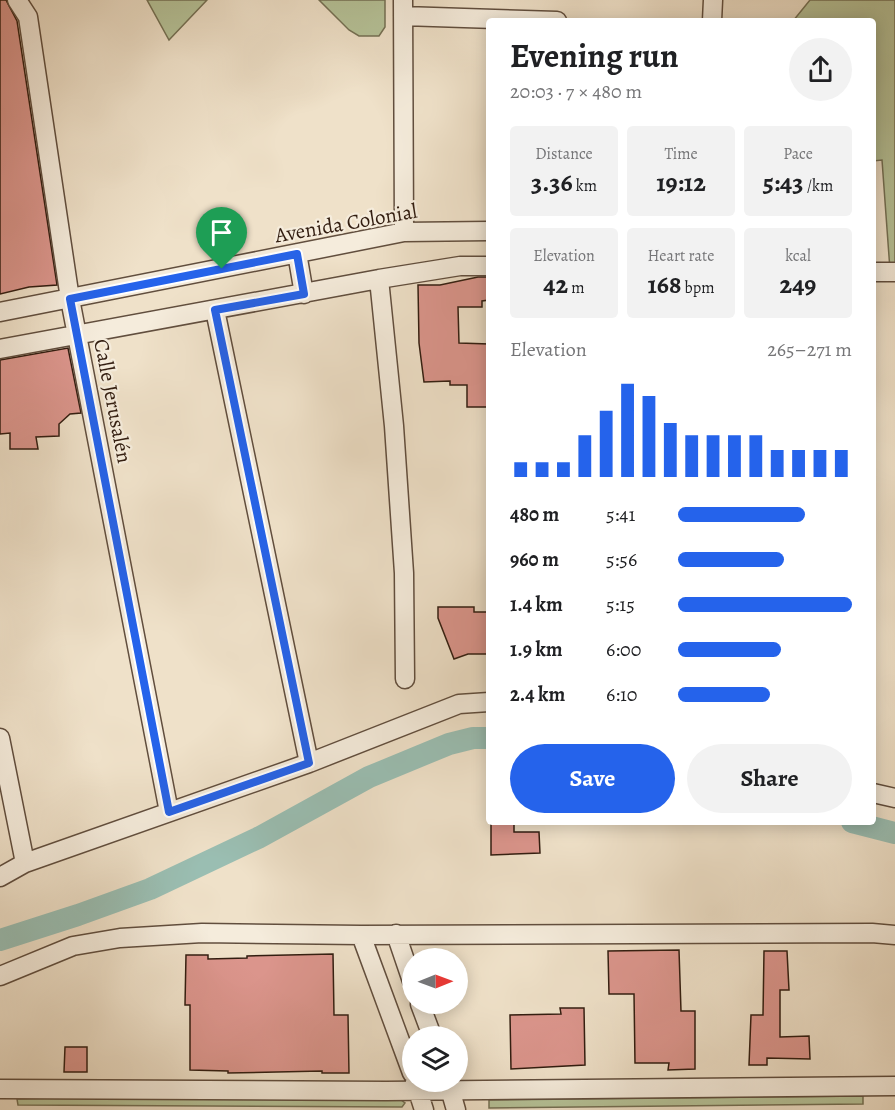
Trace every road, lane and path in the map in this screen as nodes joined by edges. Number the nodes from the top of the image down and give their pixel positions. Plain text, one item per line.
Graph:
1 (17, 0) edge
2 (713, 0) edge
3 (403, 8) edge
4 (521, 18) edge
5 (712, 18) edge
6 (486, 231) edge
7 (404, 232) junction
8 (297, 254) junction
9 (486, 266) edge
10 (876, 272) edge
11 (895, 272) edge
12 (379, 279) junction
13 (304, 294) junction
14 (70, 299) junction
15 (215, 310) junction
16 (0, 312) edge
17 (77, 335) junction
18 (0, 349) edge
19 (405, 680) dead end
20 (486, 702) edge
21 (0, 738) edge
22 (309, 763) junction
23 (876, 794) edge
24 (895, 798) edge
25 (169, 812) junction
26 (25, 863) junction
27 (0, 877) edge
28 (361, 934) junction
29 (396, 934) junction
30 (895, 935) edge
31 (402, 952) edge
32 (0, 976) edge
33 (402, 1046) edge
34 (402, 1086) edge
35 (468, 1086) edge
36 (895, 1086) edge
37 (0, 1089) edge
38 (419, 1092) edge
39 (452, 1092) edge
40 (424, 1110) edge
41 (456, 1110) edge

1 - 14 street, Calle Jerusalén
2 - 5 street
3 - 4 street
3 - 7 street
6 - 7 street, Avenida Colonial
7 - 8 street, Avenida Colonial
8 - 13 street
8 - 14 street, Avenida Colonial
9 - 12 street
10 - 11 street
12 - 13 street
12 - 19 street
13 - 15 street
14 - 16 street, Avenida Colonial
14 - 17 street, Calle Jerusalén
15 - 17 street
15 - 22 street
17 - 18 street
17 - 25 street, Calle Jerusalén
20 - 22 street
21 - 26 street
22 - 25 street
23 - 24 street
25 - 26 street
26 - 27 street
28 - 29 street
28 - 32 street
28 - 33 street
29 - 30 street
29 - 31 street
34 - 37 street
35 - 36 street
38 - 40 street
39 - 41 street

